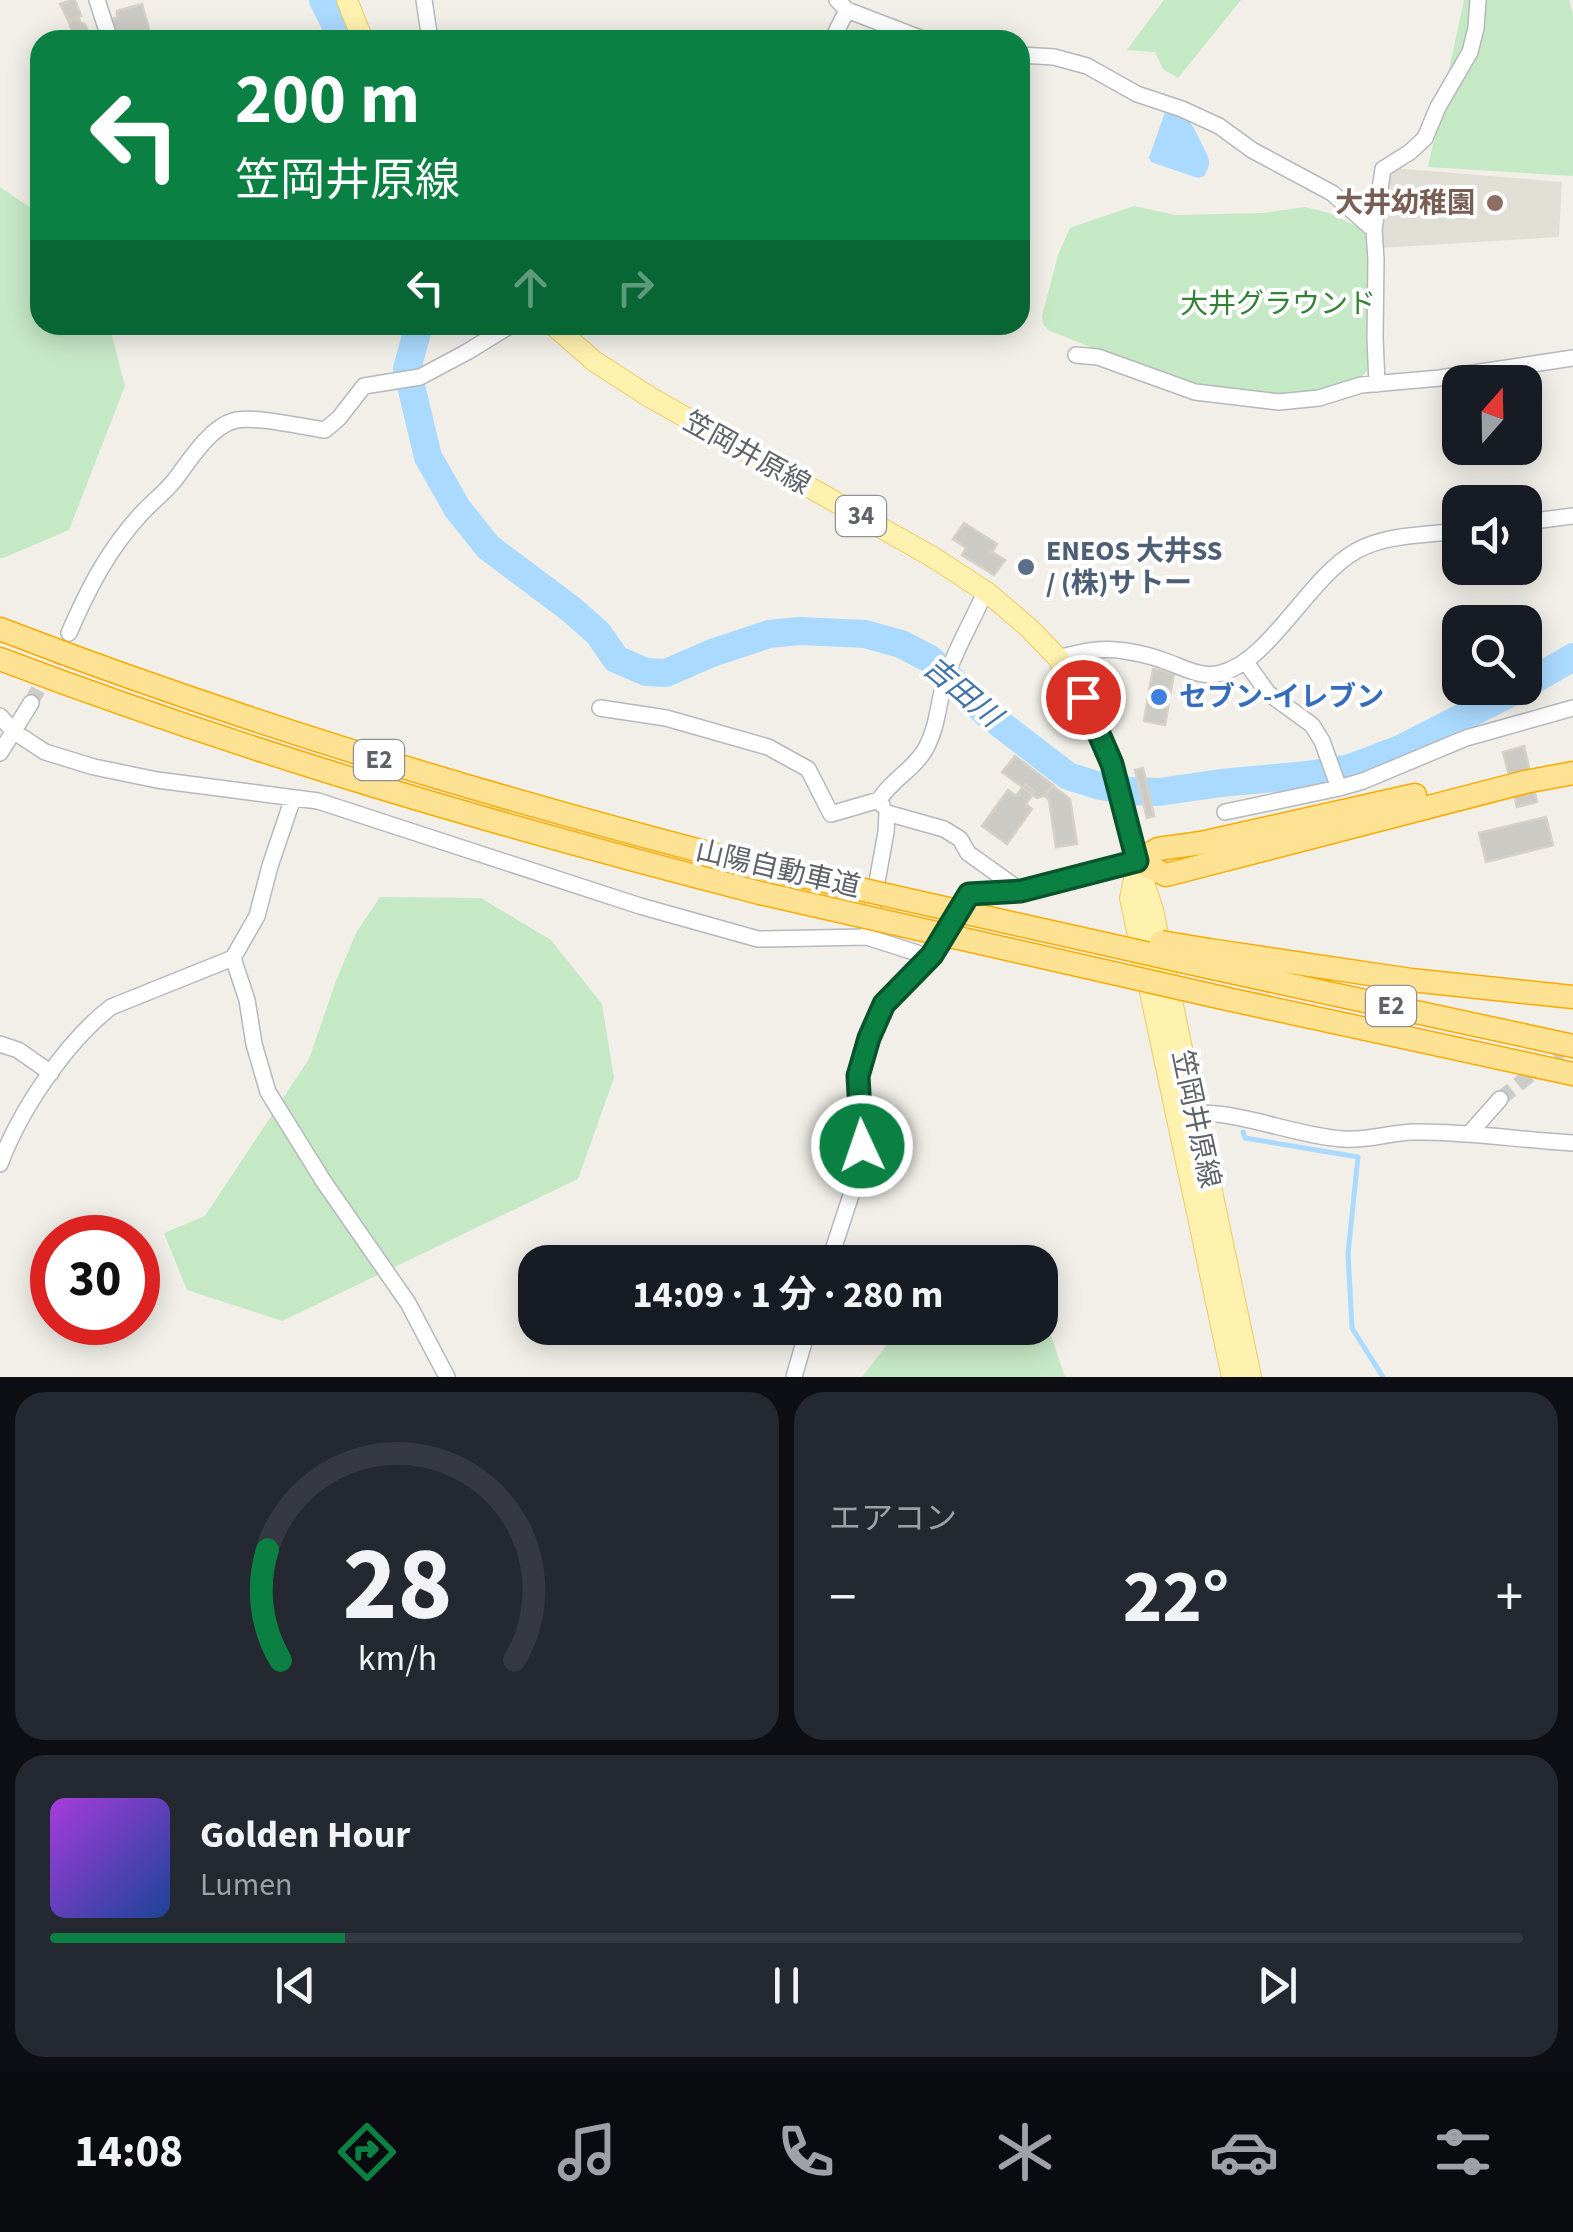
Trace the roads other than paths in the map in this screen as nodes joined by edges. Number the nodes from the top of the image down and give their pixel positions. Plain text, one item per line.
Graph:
1 (97, 0) edge
2 (346, 0) edge
3 (424, 0) edge
4 (1478, 0) edge
5 (842, 5) edge
6 (107, 30) edge
7 (360, 30) edge
8 (428, 30) edge
9 (835, 30) edge
10 (901, 30) edge
11 (1030, 56) edge
12 (1374, 230) junction
13 (495, 335) edge
14 (564, 335) edge
15 (1076, 354) dead end
16 (1573, 358) edge
17 (1377, 384) junction
18 (1573, 516) edge
19 (1542, 520) edge
20 (1442, 532) edge
21 (988, 593) junction
22 (0, 629) edge
23 (69, 633) tunnel mouth
24 (0, 658) edge
25 (1058, 658) junction
26 (1245, 662) junction
27 (31, 703) tunnel mouth
28 (600, 708) dead end
29 (1573, 708) edge
30 (0, 716) edge
31 (13, 730) junction
32 (0, 753) edge
33 (1573, 757) edge
34 (1573, 773) edge
35 (1339, 786) junction
36 (294, 798) junction
37 (883, 806) junction
38 (1225, 812) dead end
39 (1137, 861) junction
40 (1021, 891) junction
41 (866, 937) junction
42 (232, 958) junction
43 (1209, 958) junction
44 (928, 960) junction
45 (1573, 997) edge
46 (0, 1044) edge
47 (1573, 1046) edge
48 (51, 1073) junction
49 (1573, 1074) edge
50 (1500, 1100) tunnel mouth
51 (1185, 1114) junction
52 (1469, 1134) junction
53 (1573, 1143) edge
54 (0, 1164) edge
55 (835, 1245) edge
56 (803, 1345) edge
57 (447, 1377) edge
58 (794, 1377) edge
59 (1232, 1377) edge
60 (1251, 1377) edge

1 - 6 street
2 - 7 main road
3 - 8 street
4 - 12 street
5 - 9 street
5 - 10 street
11 - 12 street
12 - 17 street
13 - 23 street
14 - 21 main road, 笠岡井原線 / 34
15 - 17 street
16 - 17 street
18 - 19 street
20 - 26 street
21 - 25 main road, 笠岡井原線 / 34
21 - 37 street
22 - 43 highway, 山陽自動車道 / E2, bridge
24 - 49 highway, 山陽自動車道 / E2, bridge
25 - 26 street
25 - 39 main road, 笠岡井原線 / 34
26 - 35 street
27 - 31 street
28 - 37 street
29 - 35 street
30 - 31 street
31 - 32 street
31 - 36 street
33 - 39 highway
34 - 39 highway
35 - 38 street
36 - 41 street
36 - 42 street
37 - 40 street
37 - 41 street
39 - 40 street
39 - 51 main road, 笠岡井原線 / 34
40 - 44 street
41 - 44 street
42 - 48 street
42 - 57 street
43 - 45 highway
43 - 47 highway, E2
44 - 55 street
46 - 48 street
48 - 54 street
50 - 52 street
51 - 52 street
51 - 59 main road, 笠岡井原線 / 34
51 - 60 main road, 笠岡井原線 / 34
52 - 53 street
56 - 58 street

